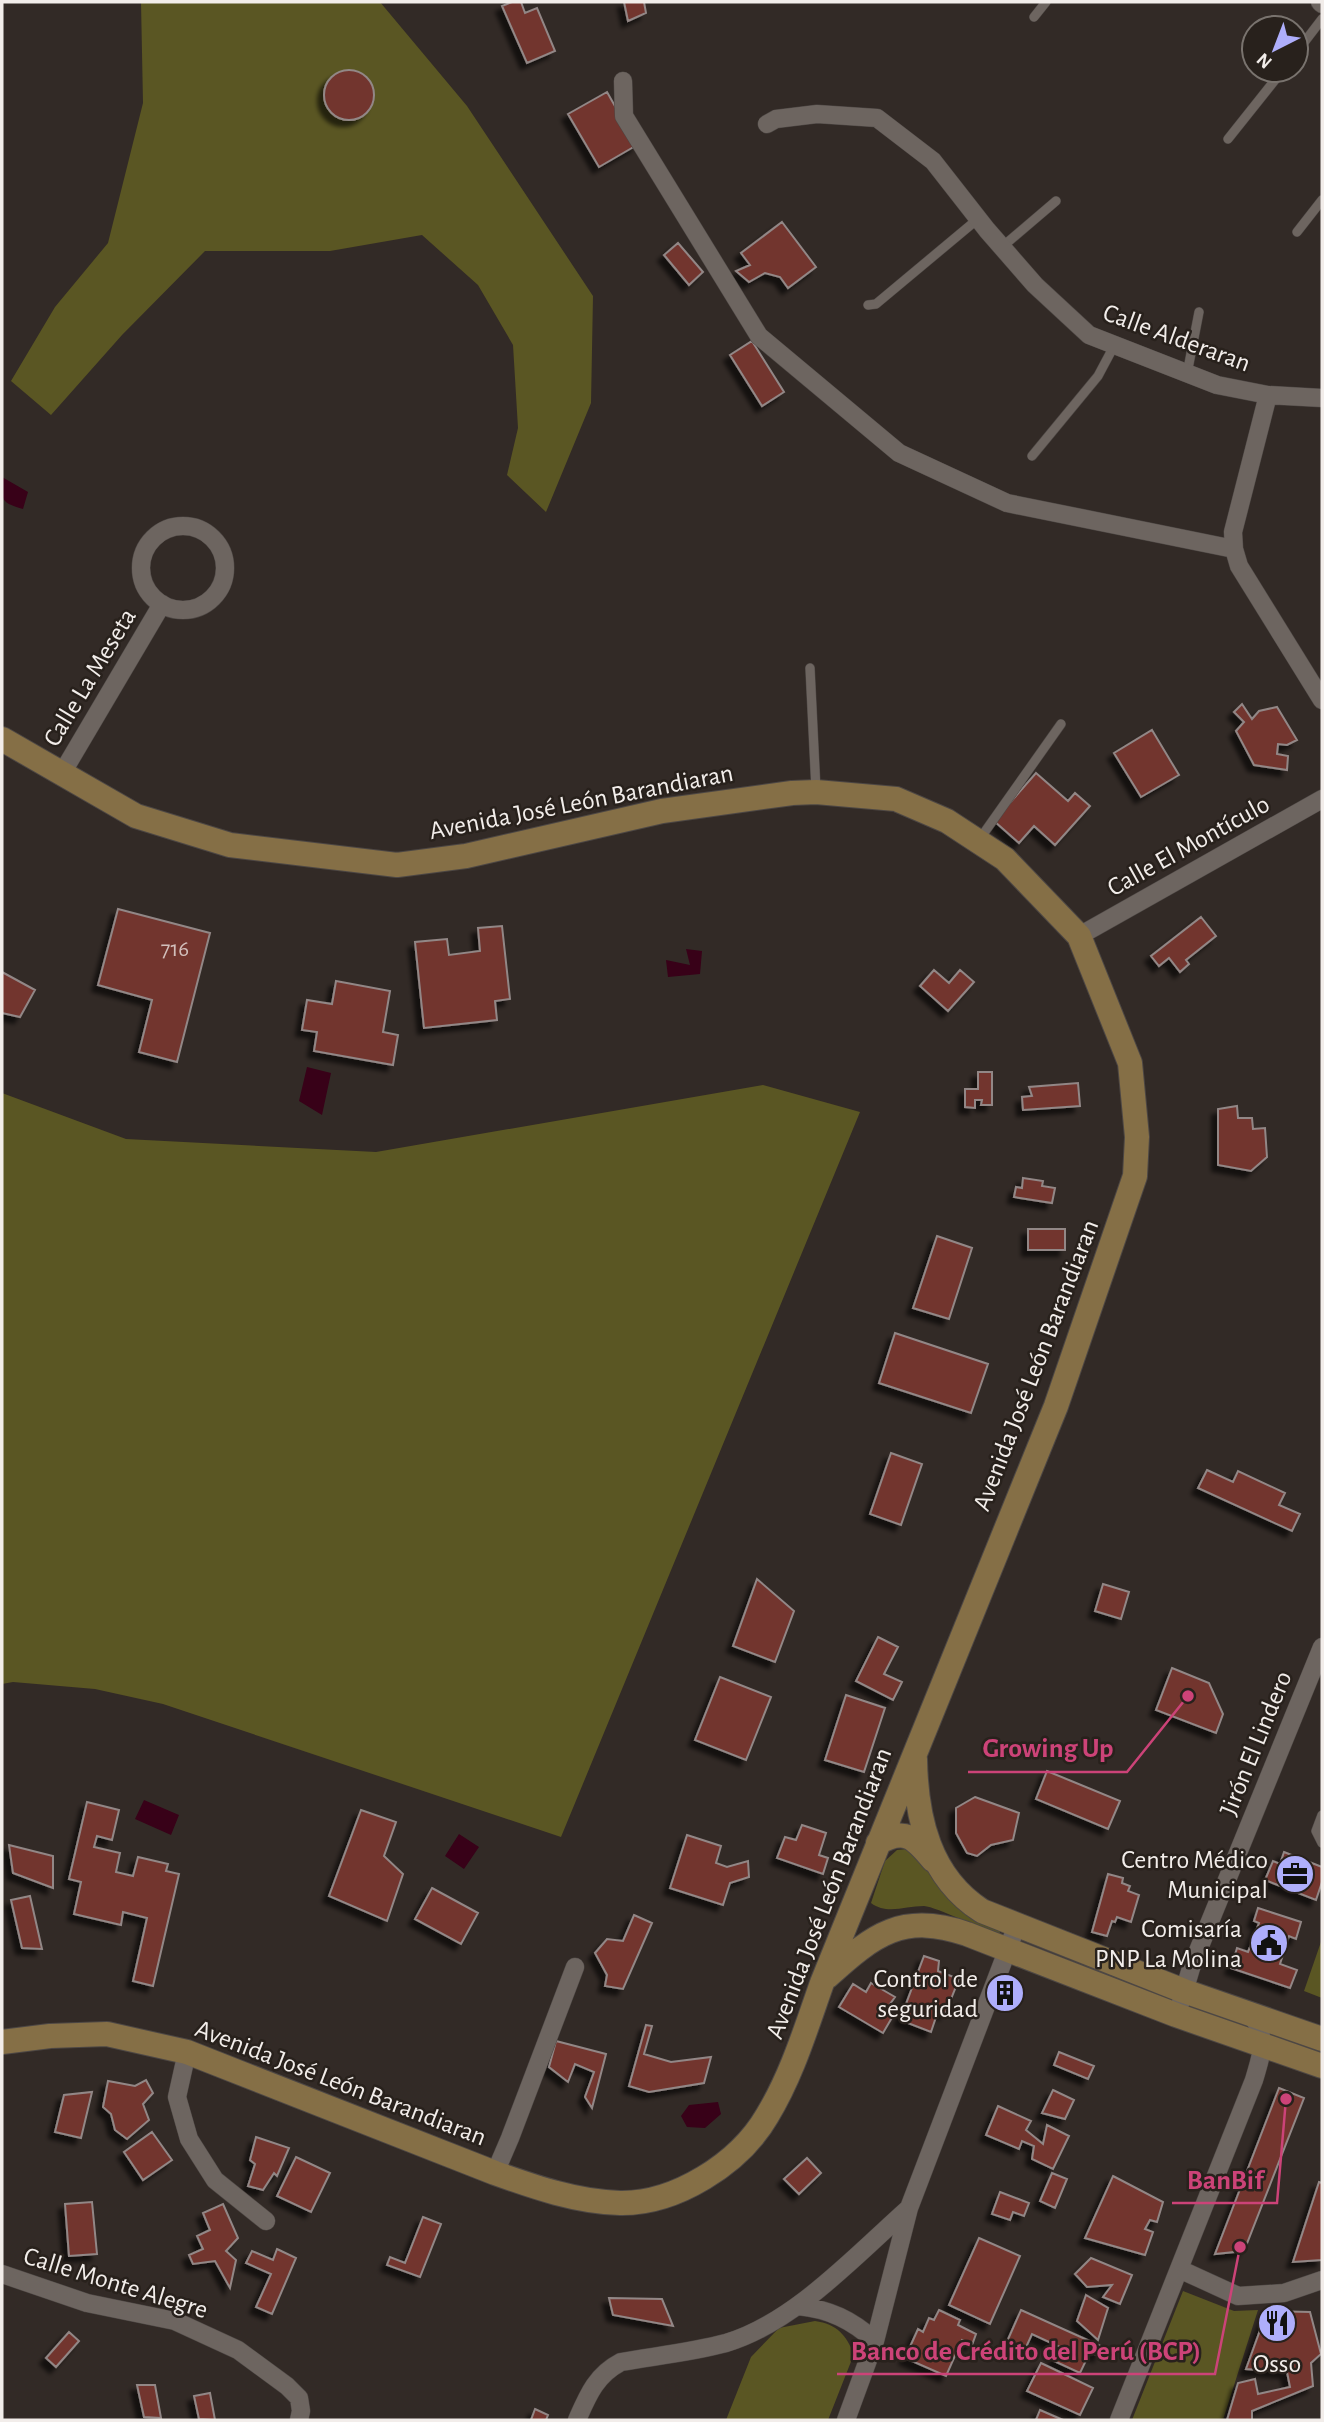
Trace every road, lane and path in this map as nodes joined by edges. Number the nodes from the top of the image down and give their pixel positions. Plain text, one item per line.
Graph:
1 (1046, 2) edge
2 (1034, 17) dead end
3 (1322, 19) edge
4 (1310, 35) edge
5 (623, 82) dead end
6 (1272, 84) edge
7 (767, 124) dead end
8 (1228, 139) dead end
9 (1322, 200) edge
10 (1056, 201) dead end
11 (979, 217) junction
12 (1297, 232) dead end
13 (1002, 247) junction
14 (868, 305) dead end
15 (1199, 312) dead end
16 (1114, 345) junction
17 (1187, 374) junction
18 (1268, 396) junction
19 (1322, 398) edge
20 (1032, 456) dead end
21 (1234, 549) junction
22 (162, 604) junction
23 (810, 668) dead end
24 (1322, 700) edge
25 (1061, 724) dead end
26 (2, 739) edge
27 (61, 775) junction
28 (816, 792) junction
29 (1322, 799) edge
30 (978, 841) junction
31 (1079, 936) junction
32 (1322, 1647) edge
33 (915, 1750) junction
34 (1322, 1815) edge
35 (878, 1843) junction
36 (1322, 1843) edge
37 (936, 1863) junction
38 (860, 1888) junction
39 (1017, 1925) junction
40 (893, 1930) junction
41 (1007, 1949) junction
42 (575, 1967) dead end
43 (822, 1983) junction
44 (1184, 1991) junction
45 (1176, 2015) junction
46 (1252, 2015) junction
47 (1319, 2038) edge
48 (2, 2042) edge
49 (1264, 2048) junction
50 (187, 2052) junction
51 (1315, 2064) edge
52 (495, 2173) junction
53 (909, 2208) junction
54 (266, 2221) dead end
55 (1179, 2269) junction
56 (2, 2274) edge
57 (1322, 2280) edge
58 (798, 2306) junction
59 (875, 2342) junction
60 (299, 2420) edge
61 (577, 2420) edge
62 (846, 2420) edge
63 (1119, 2420) edge

1 - 2 lane
3 - 4 lane
5 - 21 street
6 - 8 lane
7 - 11 street, Calle Alderaran
9 - 12 lane
10 - 13 lane
11 - 13 street, Calle Alderaran
11 - 14 lane
13 - 16 street, Calle Alderaran
15 - 17 lane
16 - 17 street, Calle Alderaran
16 - 20 lane
17 - 18 street, Calle Alderaran
18 - 19 street, Calle Alderaran
18 - 21 street
21 - 24 street
22 - 22 street, Calle La Meseta
22 - 27 street, Calle La Meseta
23 - 28 lane
25 - 30 lane
26 - 27 street, Avenida José León Barandiaran
27 - 28 street, Avenida José León Barandiaran
28 - 30 street, Avenida José León Barandiaran
29 - 31 street, Calle El Montículo
30 - 31 street, Avenida José León Barandiaran
31 - 33 street, Avenida José León Barandiaran
32 - 44 street, Jirón El Lindero
33 - 35 street, Avenida José León Barandiaran
33 - 37 street
34 - 36 lane
35 - 37 street
35 - 38 street, Avenida José León Barandiaran
37 - 39 street
38 - 40 street
38 - 43 street, Avenida José León Barandiaran
39 - 41 street
39 - 44 street
40 - 41 street
40 - 43 street
41 - 45 street
41 - 53 street
42 - 52 street
43 - 52 street, Avenida José León Barandiaran
44 - 45 street, Jirón El Lindero
44 - 46 street
45 - 49 street
46 - 47 street
46 - 49 street
47 - 51 street
48 - 50 street, Avenida José León Barandiaran
49 - 51 street
49 - 55 street
50 - 52 street, Avenida José León Barandiaran
50 - 54 street
53 - 58 street
53 - 59 street
55 - 57 street
55 - 63 street
56 - 60 street, Calle Monte Alegre
58 - 59 street
58 - 61 street
59 - 62 street

